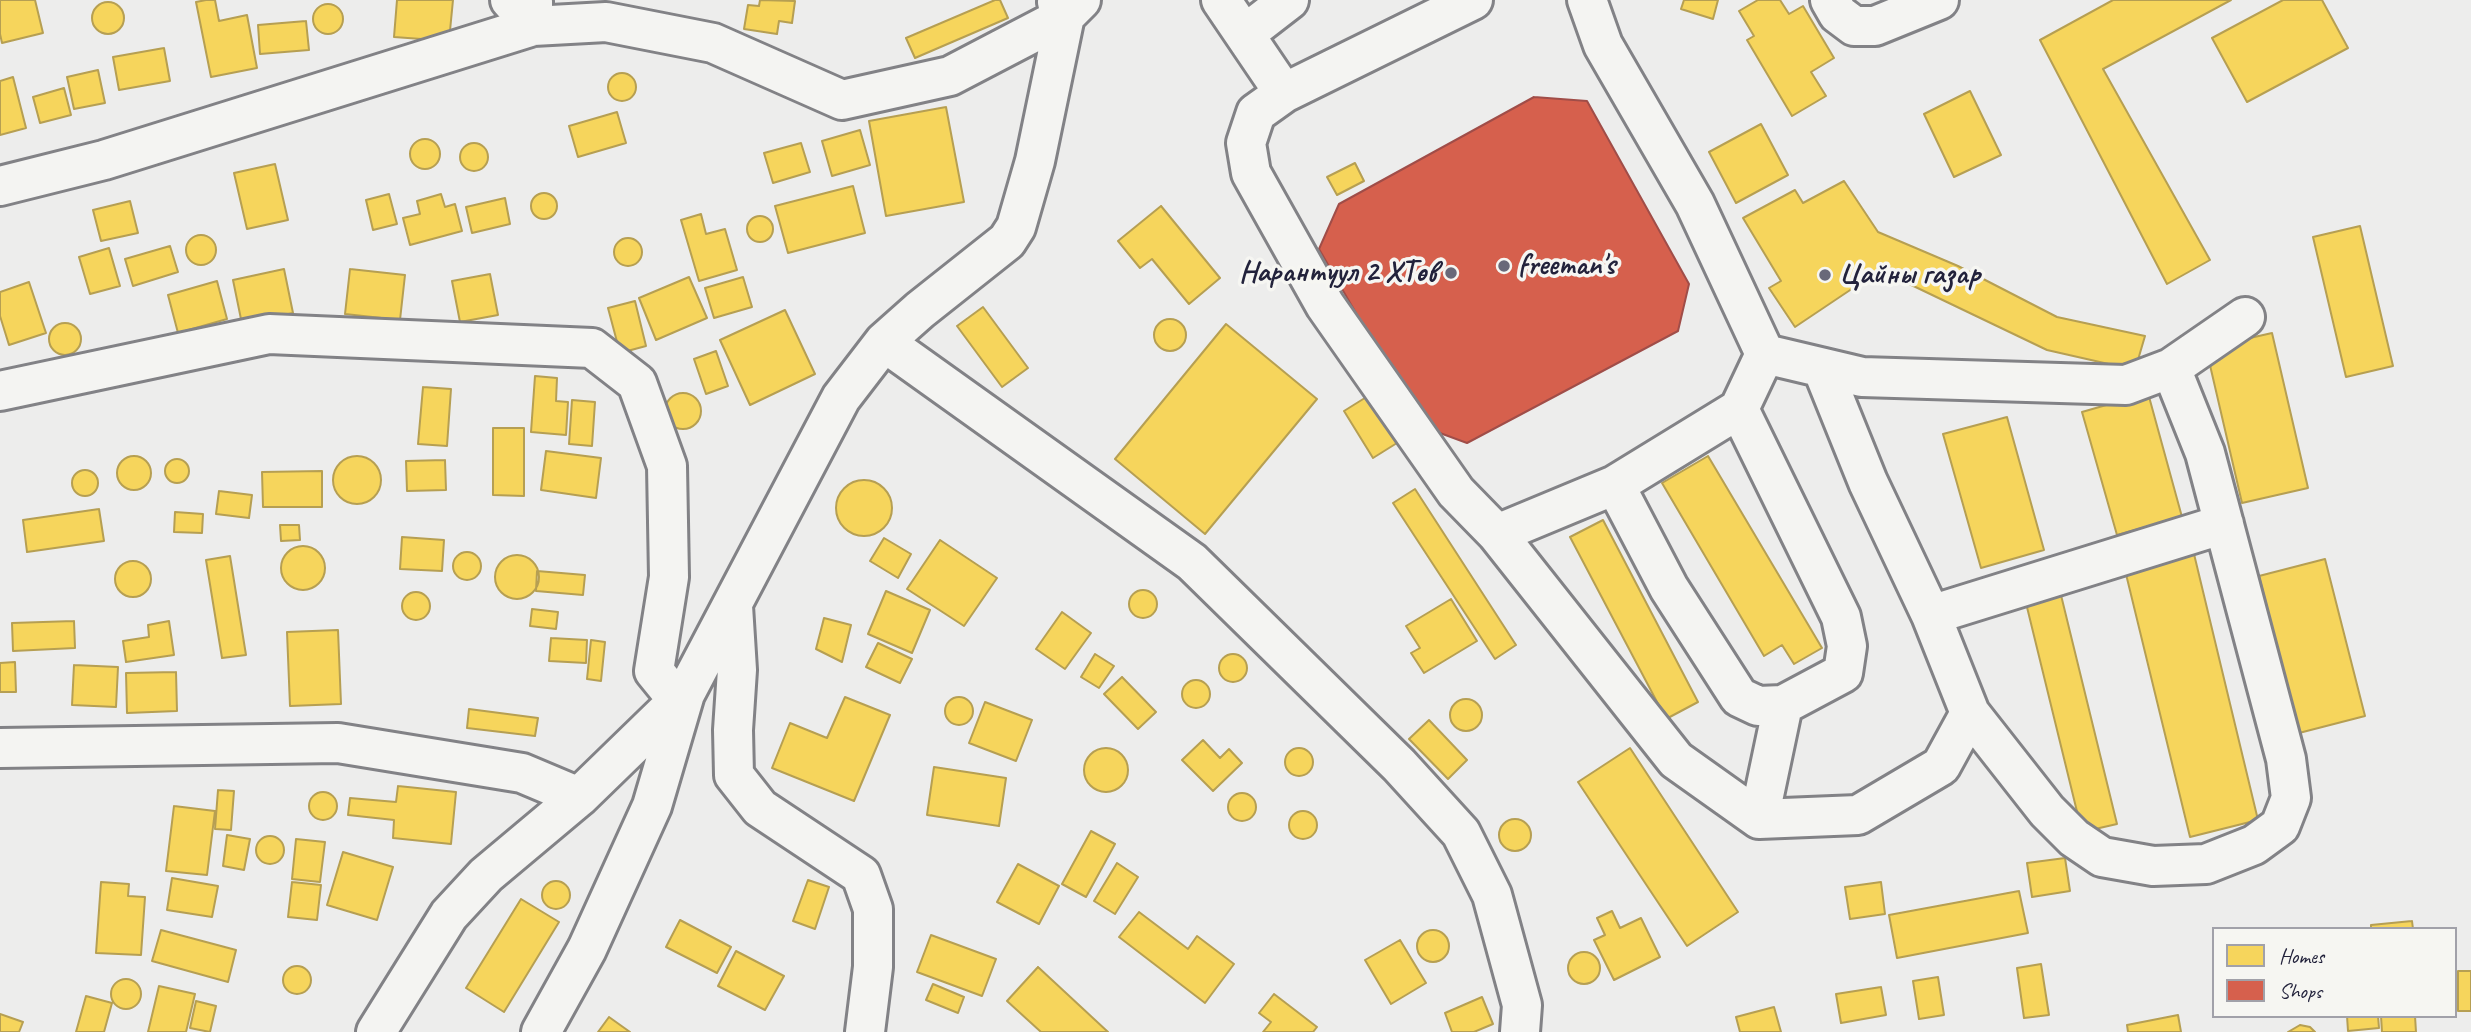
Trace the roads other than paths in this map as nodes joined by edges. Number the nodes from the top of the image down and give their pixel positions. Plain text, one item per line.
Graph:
1 (1221, 0) edge
2 (1289, 0) edge
3 (1473, 0) edge
4 (1587, 0) edge
5 (1830, 0) edge
6 (1939, 0) edge
7 (1067, 5) edge
8 (525, 9) edge
9 (1245, 34) junction
10 (1284, 93) junction
11 (0, 186) edge
12 (2245, 317) dead end
13 (884, 342) junction
14 (1765, 354) junction
15 (1822, 368) junction
16 (2171, 368) junction
17 (0, 391) edge
18 (1739, 409) junction
19 (1615, 485) junction
20 (2224, 524) junction
21 (1497, 534) junction
22 (733, 606) junction
23 (1931, 615) junction
24 (685, 694) junction
25 (1783, 705) junction
26 (1970, 713) junction
27 (0, 748) edge
28 (579, 797) junction
29 (1759, 819) junction
30 (376, 1032) edge
31 (541, 1032) edge
32 (866, 1032) edge
33 (1521, 1032) edge

1 - 9 street
2 - 9 street
3 - 10 street
4 - 14 street
5 - 6 street
7 - 8 street
7 - 13 street
8 - 11 street
9 - 10 street
10 - 21 street
12 - 16 street
13 - 22 street
13 - 33 street
14 - 15 street
14 - 18 street
15 - 16 street
15 - 23 street
16 - 20 street
17 - 24 street
18 - 19 street
18 - 25 street
19 - 21 street
19 - 25 street
20 - 23 street
20 - 26 street
21 - 29 street
22 - 24 street
22 - 32 street
23 - 26 street
24 - 28 street
24 - 31 street
25 - 29 street
26 - 29 street
27 - 28 street
28 - 30 street

